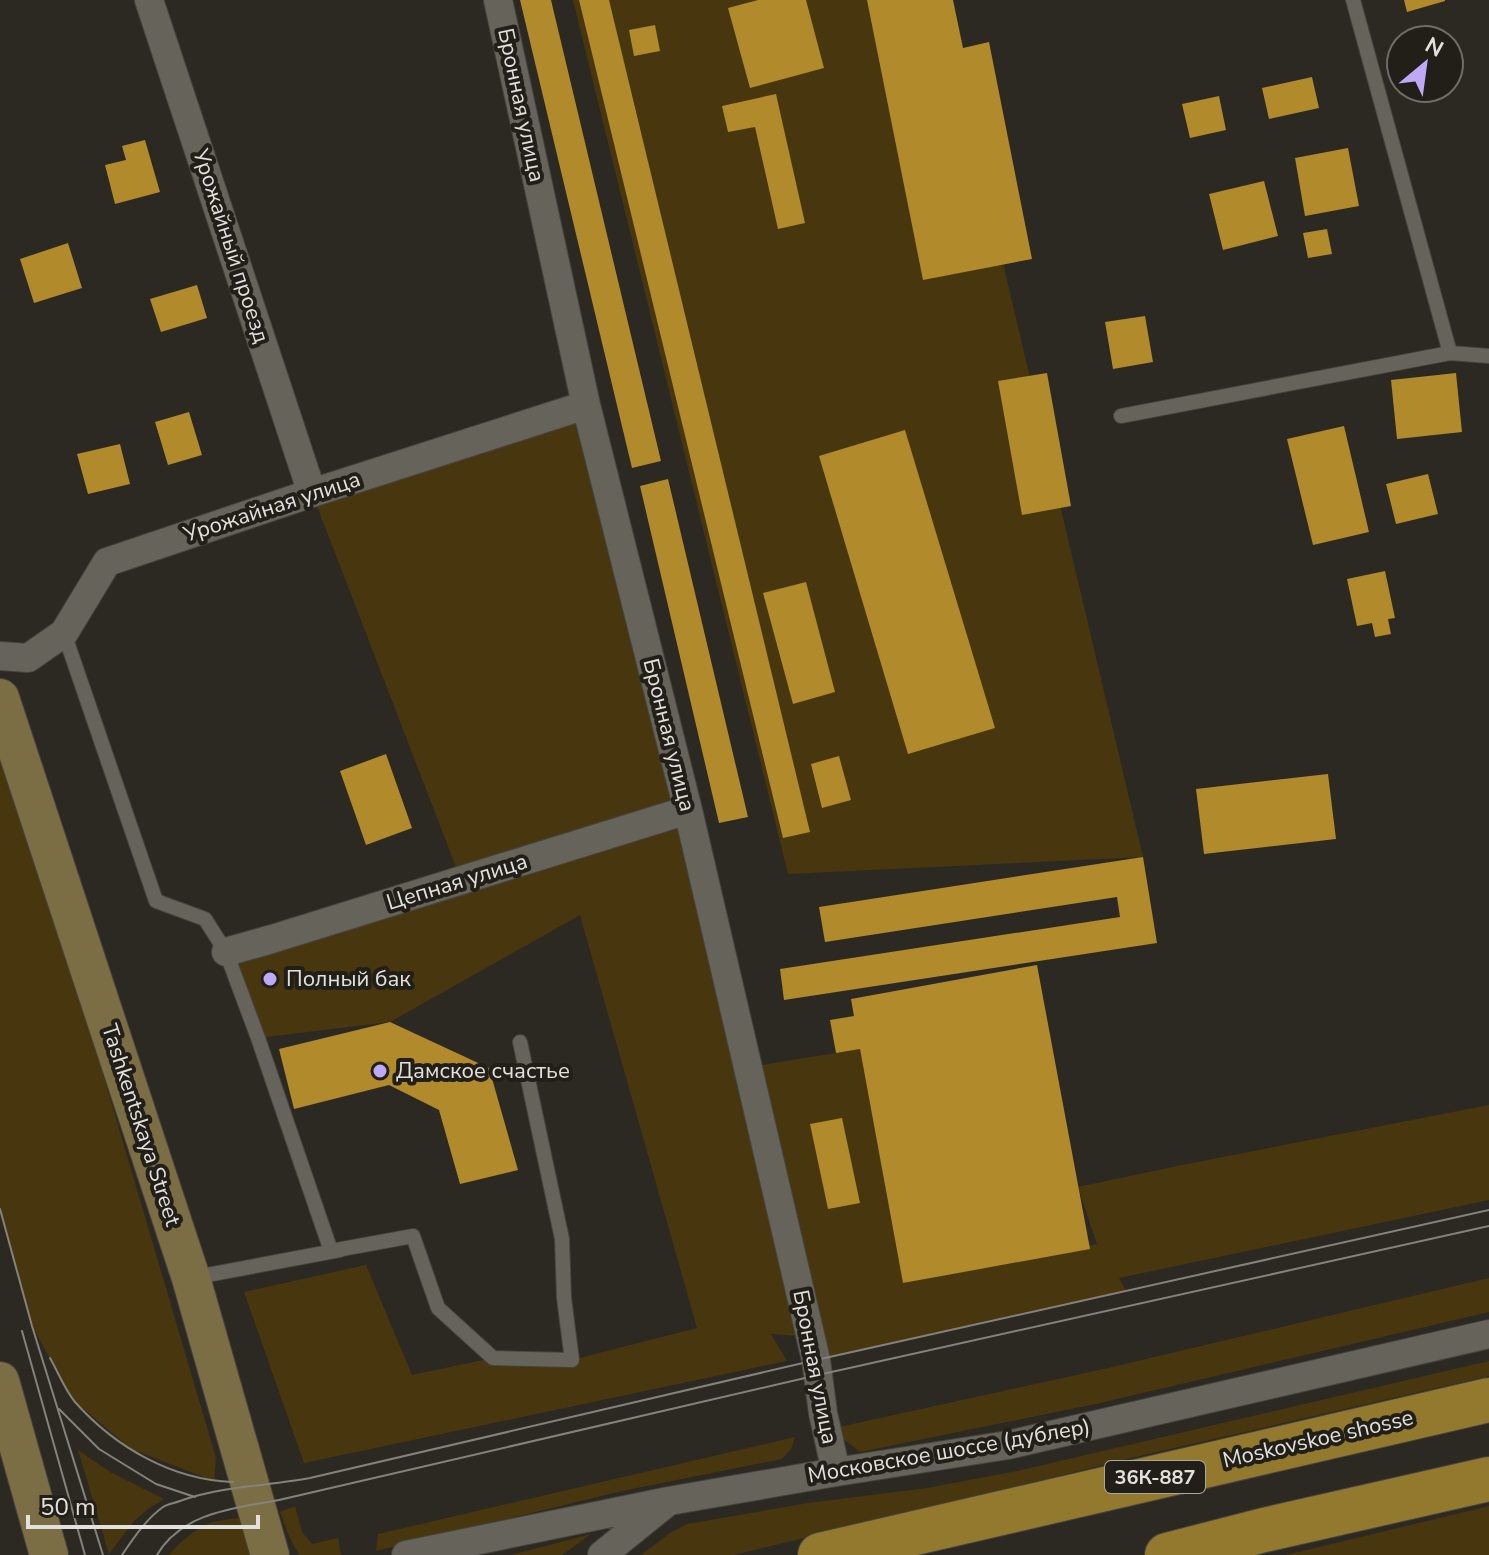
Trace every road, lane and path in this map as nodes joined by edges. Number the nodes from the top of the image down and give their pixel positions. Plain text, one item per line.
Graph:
1 (149, 0) edge
2 (498, 0) edge
3 (1353, 0) edge
4 (1450, 353) junction
5 (1489, 356) edge
6 (586, 405) junction
7 (1121, 416) dead end
8 (312, 493) junction
9 (64, 633) junction
10 (0, 656) edge
11 (0, 698) edge
12 (688, 810) junction
13 (226, 952) junction
14 (520, 1042) dead end
15 (331, 1251) junction
16 (191, 1278) junction
17 (1489, 1334) edge
18 (0, 1381) edge
19 (1489, 1400) edge
20 (836, 1472) junction
21 (1489, 1479) edge
22 (669, 1501) junction
23 (49, 1555) edge
24 (270, 1555) edge
25 (406, 1555) edge
26 (602, 1555) edge
27 (820, 1555) edge
28 (1167, 1555) edge

1 - 8 street, Урожайный проезд
2 - 6 street, Бронная улица
3 - 4 lane
4 - 5 lane
4 - 7 lane
6 - 8 street, Урожайная улица
6 - 12 street, Бронная улица
8 - 9 street, Урожайная улица
9 - 10 street, Урожайная улица
9 - 13 lane
11 - 16 main road, Tashkentskaya Street
12 - 13 street, Цепная улица
12 - 20 street, Бронная улица
13 - 15 lane
14 - 15 lane
15 - 16 lane
16 - 24 main road, Tashkentskaya Street
17 - 20 street, Московское шоссе (дублер)
18 - 23 main road
19 - 27 main road, Moskovskoe shosse / 36К-887
20 - 22 street, Московское шоссе (дублер)
21 - 28 main road
22 - 25 street, Московское шоссе (дублер)
22 - 26 street

